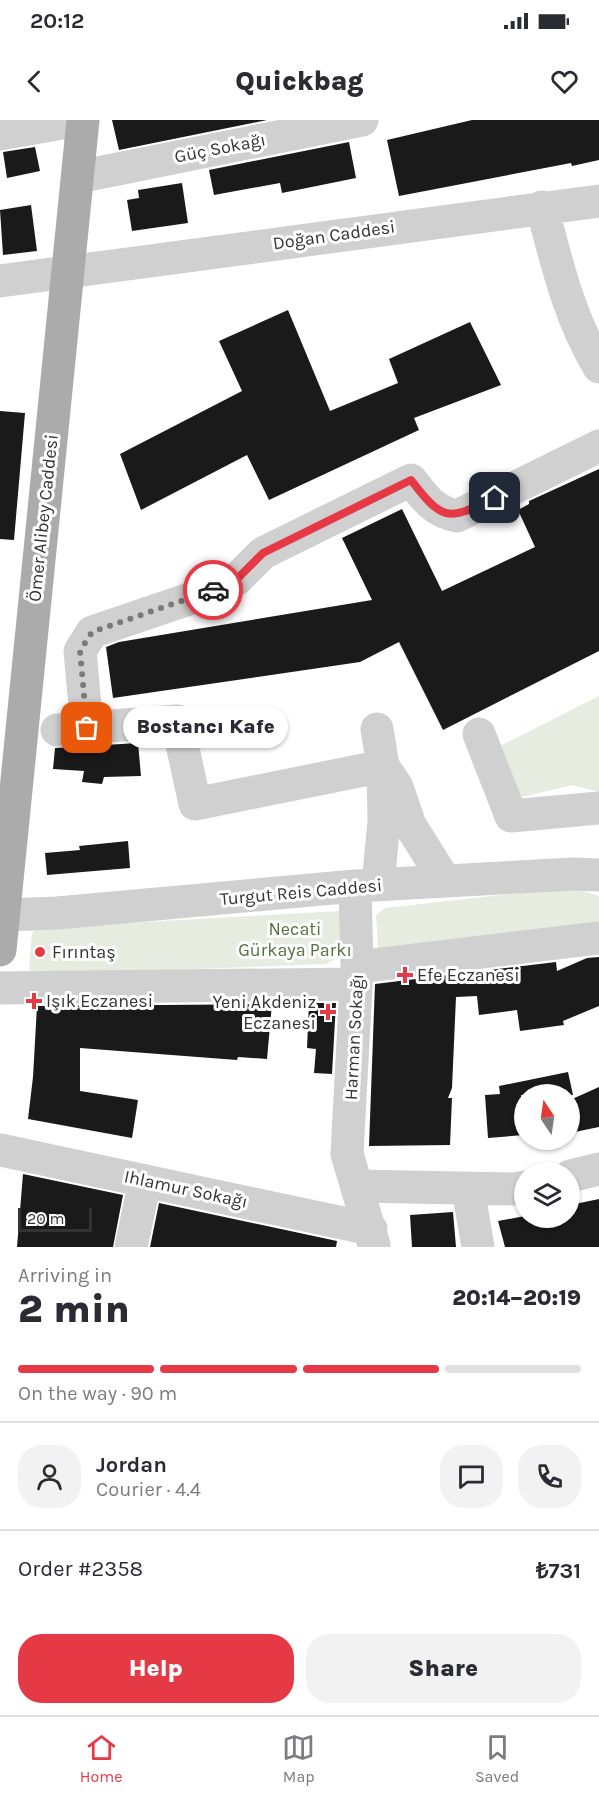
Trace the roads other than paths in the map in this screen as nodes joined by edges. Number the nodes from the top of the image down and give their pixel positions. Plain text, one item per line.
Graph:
1 (81, 120) edge
2 (362, 120) edge
3 (0, 134) edge
4 (78, 177) junction
5 (599, 201) edge
6 (542, 207) junction
7 (69, 273) junction
8 (0, 281) edge
9 (599, 368) edge
10 (599, 446) edge
11 (377, 729) dead end
12 (479, 734) dead end
13 (383, 766) junction
14 (599, 808) edge
15 (599, 875) edge
16 (445, 881) junction
17 (367, 886) junction
18 (1, 915) edge
19 (599, 938) edge
20 (0, 950) edge
21 (357, 976) junction
22 (0, 988) edge
23 (0, 1150) edge
24 (599, 1169) edge
25 (580, 1174) edge
26 (145, 1181) junction
27 (357, 1186) junction
28 (514, 1186) edge
29 (468, 1188) junction
30 (373, 1238) edge
31 (131, 1247) edge
32 (478, 1247) edge

1 - 3 street
1 - 4 main road, Ömer Alibey Caddesi
2 - 4 street, Güç Sokağı
4 - 7 main road, Ömer Alibey Caddesi
5 - 6 street, Doğan Caddesi
6 - 7 street, Doğan Caddesi
6 - 9 street
7 - 8 street, Doğan Caddesi
7 - 18 main road, Ömer Alibey Caddesi
10 - 13 street
11 - 13 street
12 - 14 street
13 - 16 street
13 - 17 street, Harman Sokağı
15 - 16 street, Turgut Reis Caddesi
16 - 17 street, Turgut Reis Caddesi
17 - 18 street, Turgut Reis Caddesi
17 - 21 street, Harman Sokağı
18 - 20 main road, Ömer Alibey Caddesi
19 - 21 street
21 - 22 street
21 - 27 street, Harman Sokağı
23 - 26 street, Ihlamur Sokağı
24 - 25 street
26 - 30 street, Ihlamur Sokağı
26 - 31 street
27 - 29 street
27 - 30 street, Harman Sokağı
28 - 29 street
29 - 32 street

